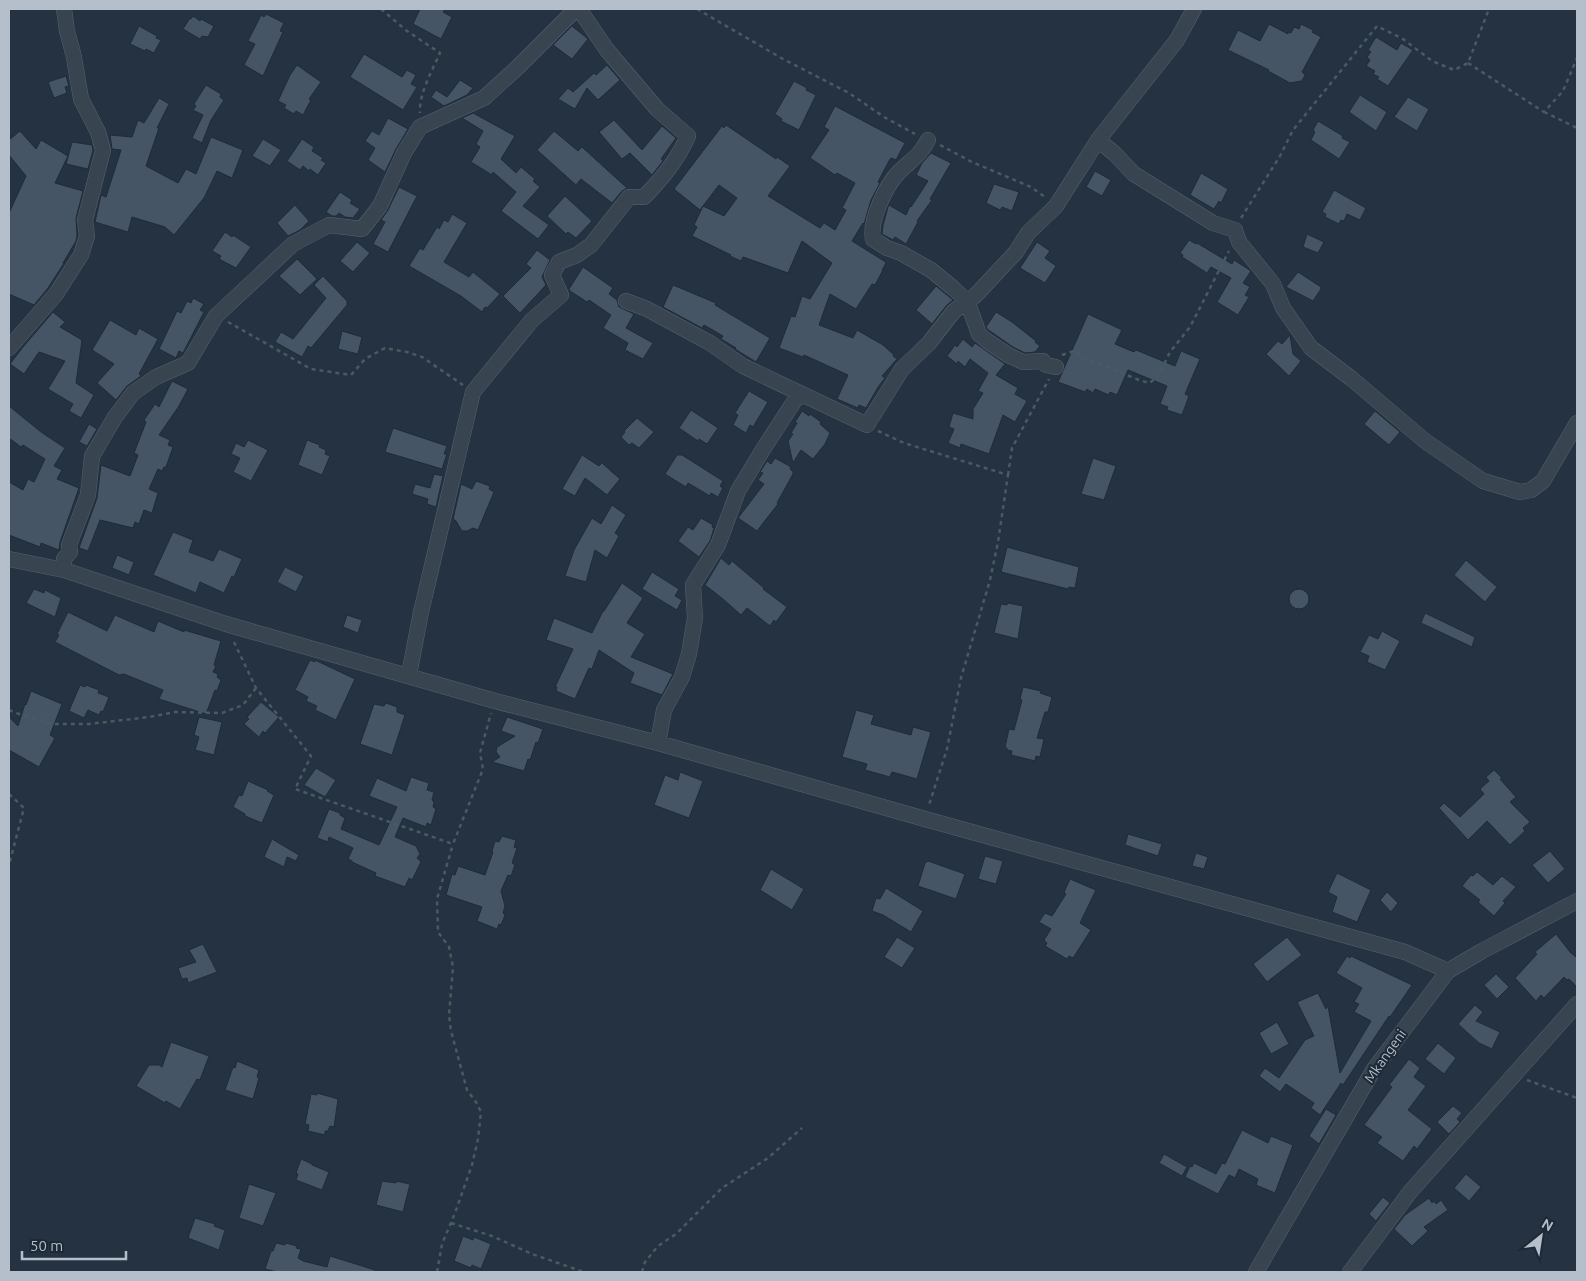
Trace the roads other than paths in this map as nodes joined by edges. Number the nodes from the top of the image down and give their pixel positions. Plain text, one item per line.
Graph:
1 (64, 9) edge
2 (577, 9) edge
3 (1194, 9) edge
4 (928, 140) road end
5 (1098, 140) junction
6 (626, 301) dead end
7 (967, 302) junction
8 (9, 348) edge
9 (1056, 366) dead end
10 (806, 396) junction
11 (1577, 423) edge
12 (9, 559) edge
13 (64, 570) junction
14 (409, 675) junction
15 (658, 742) junction
16 (1577, 902) edge
17 (1448, 971) junction
18 (1577, 1004) edge
19 (1256, 1272) edge
20 (1350, 1272) edge

1 - 8 street
2 - 13 street
2 - 14 street
3 - 5 street
4 - 7 street
5 - 7 street
5 - 11 street
6 - 10 street
7 - 9 street
7 - 10 street
10 - 15 street
12 - 13 street
13 - 14 street
14 - 15 street
15 - 17 street
16 - 17 street, Mkangeni
17 - 19 street, Mkangeni
18 - 20 street

